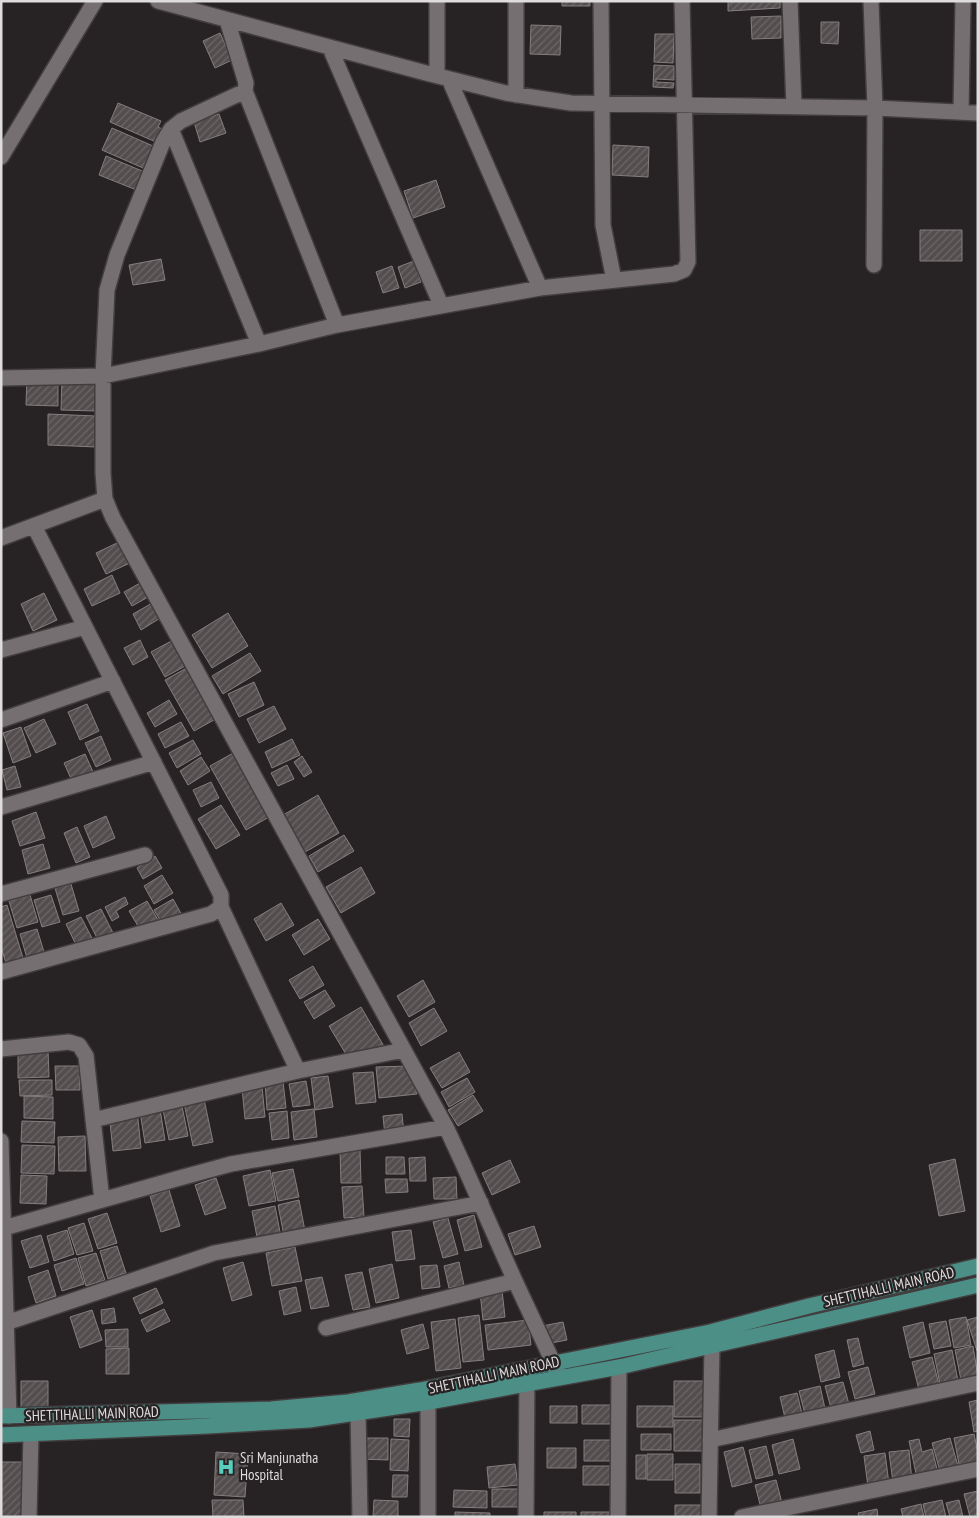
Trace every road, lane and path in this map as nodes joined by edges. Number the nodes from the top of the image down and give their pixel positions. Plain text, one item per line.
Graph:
1 (95, 1) edge
2 (158, 1) edge
3 (437, 1) edge
4 (516, 1) edge
5 (601, 1) edge
6 (682, 1) edge
7 (790, 1) edge
8 (871, 1) edge
9 (963, 1) edge
10 (227, 20) junction
11 (330, 48) junction
12 (442, 78) junction
13 (245, 91) junction
14 (516, 95) junction
15 (602, 103) junction
16 (685, 105) junction
17 (794, 107) junction
18 (875, 108) junction
19 (961, 112) junction
20 (978, 113) edge
21 (171, 129) junction
22 (1, 157) edge
23 (874, 265) dead end
24 (614, 280) junction
25 (540, 288) junction
26 (441, 305) junction
27 (337, 326) junction
28 (258, 344) junction
29 (103, 376) junction
30 (1, 378) edge
31 (105, 500) junction
32 (34, 526) junction
33 (1, 538) edge
34 (85, 627) junction
35 (1, 650) edge
36 (113, 681) junction
37 (1, 720) edge
38 (154, 762) junction
39 (1, 807) edge
40 (145, 855) dead end
41 (1, 894) edge
42 (221, 907) junction
43 (1, 972) edge
44 (1, 1049) edge
45 (404, 1050) junction
46 (298, 1071) junction
47 (93, 1120) junction
48 (446, 1127) junction
49 (1, 1141) edge
50 (102, 1200) junction
51 (481, 1203) junction
52 (4, 1228) junction
53 (978, 1266) edge
54 (515, 1281) junction
55 (978, 1285) edge
56 (6, 1323) junction
57 (326, 1328) dead end
58 (711, 1339) junction
59 (553, 1362) junction
60 (619, 1367) junction
61 (527, 1376) junction
62 (560, 1378) junction
63 (978, 1382) edge
64 (429, 1395) junction
65 (358, 1413) junction
66 (5, 1416) edge
67 (31, 1434) junction
68 (1, 1435) edge
69 (710, 1440) junction
70 (978, 1468) edge
71 (29, 1517) edge
72 (360, 1517) edge
73 (428, 1517) edge
74 (526, 1517) edge
75 (618, 1517) edge
76 (709, 1517) edge
77 (742, 1517) edge

1 - 22 street
2 - 10 street
3 - 12 street
4 - 14 street
5 - 15 street
6 - 16 street
7 - 17 street
8 - 18 street
9 - 19 street
10 - 11 street
10 - 13 street
11 - 12 street
11 - 26 street
12 - 14 street
12 - 25 street
13 - 21 street
13 - 27 street
14 - 15 street
15 - 16 street
15 - 24 street
16 - 17 street
16 - 24 street
17 - 18 street
18 - 19 street
18 - 23 street
19 - 20 street
21 - 28 street
21 - 29 street
24 - 25 street
25 - 26 street
26 - 27 street
27 - 28 street
28 - 29 street
29 - 30 street
29 - 31 street
31 - 32 street
31 - 45 street
32 - 33 street
32 - 34 street
34 - 35 street
34 - 36 street
36 - 37 street
36 - 38 street
38 - 39 street
38 - 42 street
40 - 41 street
42 - 43 street
42 - 46 street
44 - 47 street
45 - 46 street
45 - 48 street
46 - 47 street
47 - 50 street
48 - 50 street
48 - 51 street
49 - 52 street
50 - 52 street
51 - 54 street
51 - 56 street
52 - 56 street
53 - 58 main road, SHETTIHALLI MAIN ROAD
54 - 57 street
54 - 59 street
55 - 58 main road, SHETTIHALLI MAIN ROAD
56 - 66 street
58 - 59 main road, SHETTIHALLI MAIN ROAD
58 - 60 main road, SHETTIHALLI MAIN ROAD
58 - 69 street
59 - 61 main road, SHETTIHALLI MAIN ROAD
59 - 62 street
60 - 62 main road, SHETTIHALLI MAIN ROAD
60 - 75 street
61 - 62 main road, SHETTIHALLI MAIN ROAD
61 - 64 main road, SHETTIHALLI MAIN ROAD
61 - 74 street
63 - 69 street
64 - 65 main road, SHETTIHALLI MAIN ROAD
64 - 66 main road, SHETTIHALLI MAIN ROAD
64 - 73 street
65 - 67 main road, SHETTIHALLI MAIN ROAD
65 - 72 street
67 - 68 main road, SHETTIHALLI MAIN ROAD
67 - 71 street
69 - 76 street
70 - 77 street

